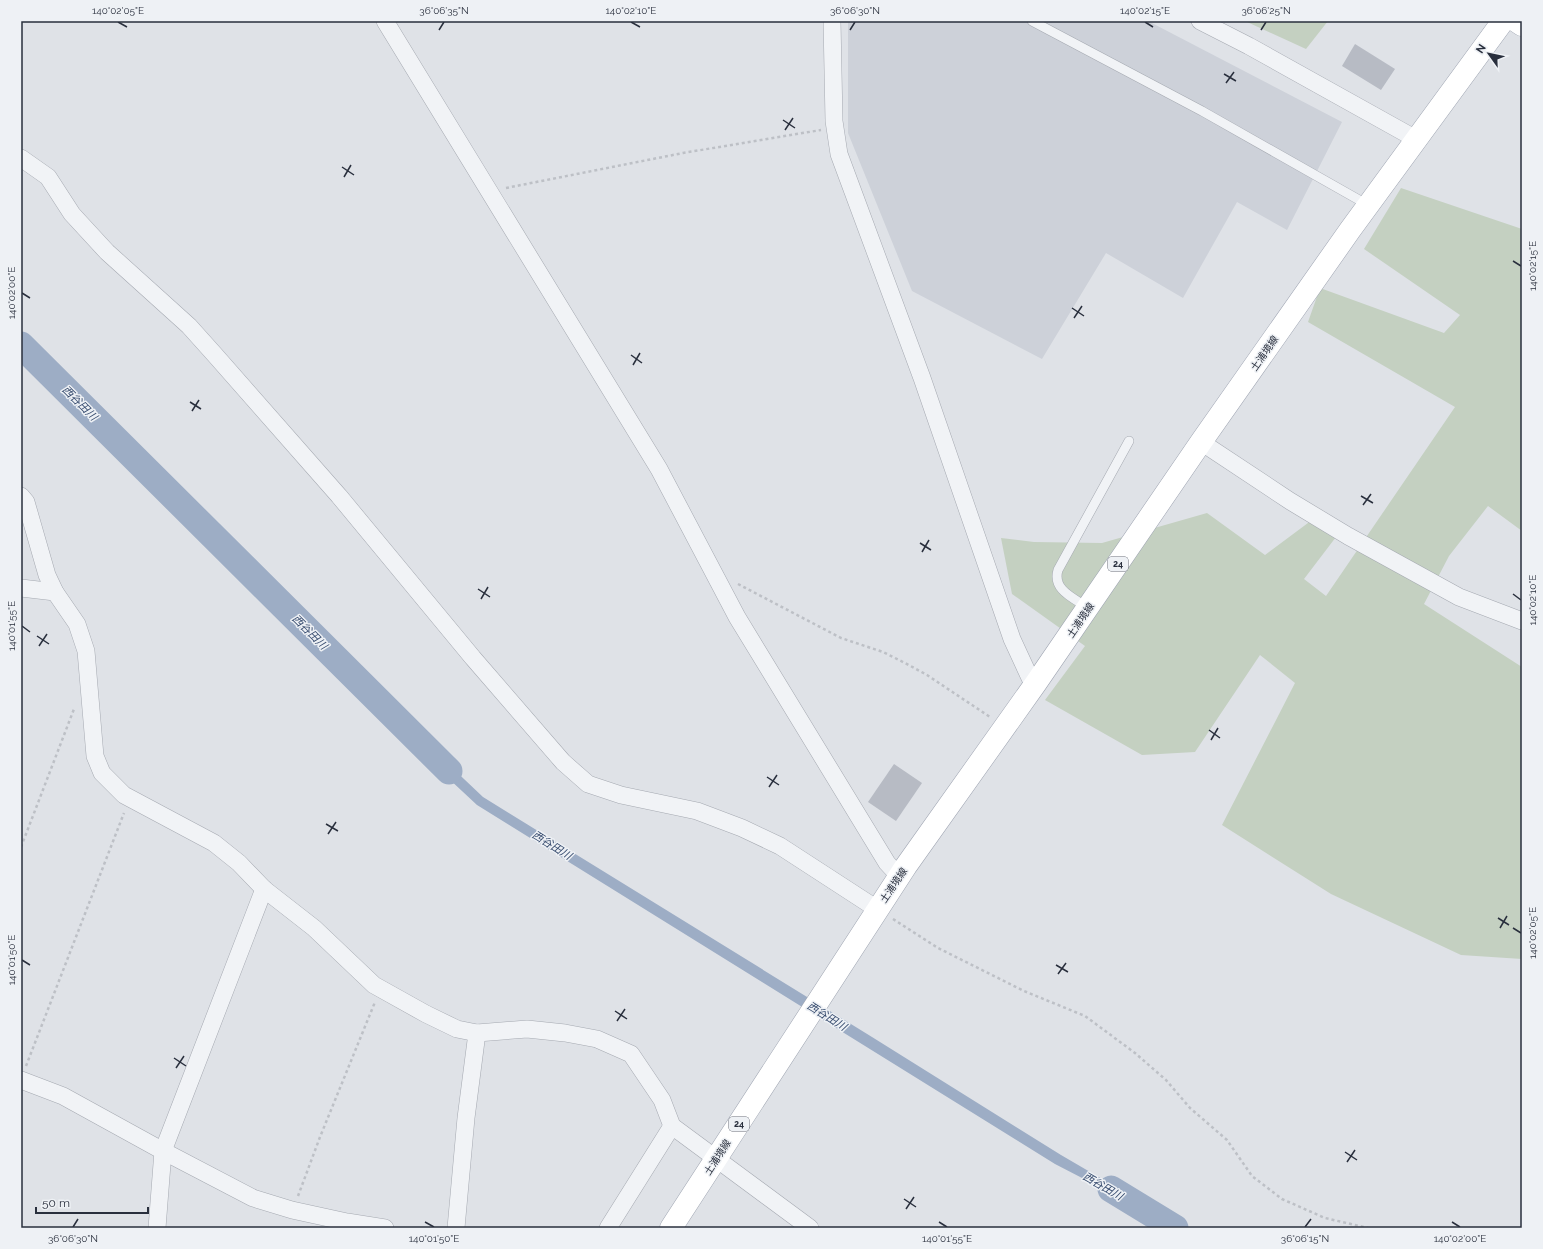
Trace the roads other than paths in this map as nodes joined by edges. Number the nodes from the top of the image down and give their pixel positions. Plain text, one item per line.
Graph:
1 (385, 21) edge
2 (832, 21) edge
3 (1032, 21) edge
4 (1200, 21) edge
5 (1503, 21) edge
6 (1516, 21) edge
7 (1522, 25) edge
8 (1416, 139) junction
9 (21, 158) edge
10 (1368, 205) junction
11 (1129, 441) dead end
12 (1201, 442) junction
13 (21, 496) edge
14 (21, 588) edge
15 (55, 592) junction
16 (1088, 608) junction
17 (1522, 621) edge
18 (1036, 683) junction
19 (899, 876) junction
20 (264, 889) junction
21 (877, 909) junction
22 (477, 1033) junction
23 (22, 1076) edge
24 (672, 1126) junction
25 (164, 1151) junction
26 (716, 1158) junction
27 (157, 1228) edge
28 (385, 1228) edge
29 (456, 1228) edge
30 (608, 1228) edge
31 (671, 1228) edge
32 (810, 1228) edge

1 - 19 street
2 - 18 street
3 - 10 lane
4 - 8 street
5 - 8 main road, 土浦境線 / 24
6 - 7 main road
8 - 10 main road, 土浦境線 / 24
9 - 21 street
10 - 12 main road, 土浦境線 / 24
11 - 16 lane
12 - 16 main road, 土浦境線 / 24
12 - 17 street
13 - 15 street
14 - 15 street
15 - 20 street
16 - 18 main road, 土浦境線 / 24
18 - 19 main road, 土浦境線 / 24
19 - 21 main road, 土浦境線 / 24
20 - 22 street
20 - 25 street
21 - 26 main road, 土浦境線 / 24
22 - 24 street
22 - 29 street
23 - 25 street
24 - 26 street
24 - 30 street
25 - 27 street
25 - 28 street
26 - 31 main road, 土浦境線 / 24
26 - 32 street

